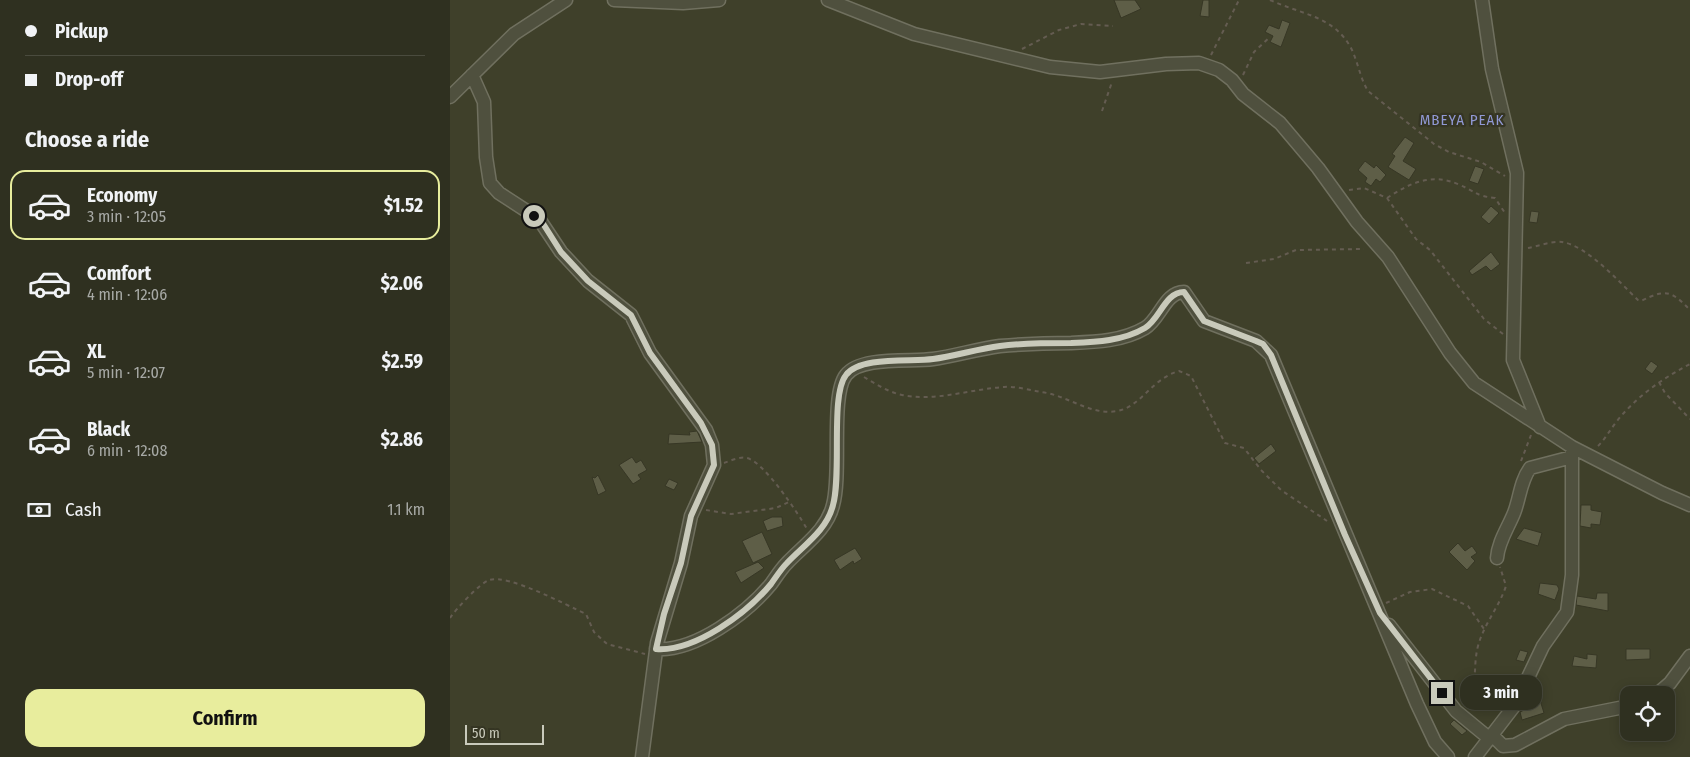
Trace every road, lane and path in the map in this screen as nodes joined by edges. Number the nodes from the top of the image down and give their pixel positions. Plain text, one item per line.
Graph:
1 (566, 0) edge
2 (614, 0) edge
3 (719, 0) edge
4 (828, 0) edge
5 (1239, 0) edge
6 (1270, 0) edge
7 (1482, 0) edge
8 (1113, 26) dead end
9 (1270, 37) dead end
10 (1010, 58) junction
11 (1208, 64) junction
12 (1120, 69) junction
13 (472, 75) junction
14 (1235, 84) junction
15 (450, 97) edge
16 (1102, 111) dead end
17 (1517, 184) junction
18 (1337, 194) junction
19 (1387, 198) junction
20 (1516, 227) junction
21 (1378, 247) junction
22 (1515, 251) junction
23 (1246, 263) dead end
24 (1690, 310) edge
25 (1514, 342) junction
26 (1690, 364) edge
27 (852, 369) junction
28 (1659, 382) junction
29 (1690, 419) edge
30 (1537, 425) junction
31 (1572, 452) junction
32 (1590, 456) junction
33 (714, 465) junction
34 (1526, 474) junction
35 (790, 501) junction
36 (1690, 505) edge
37 (694, 509) junction
38 (1341, 526) junction
39 (813, 538) junction
40 (1497, 558) joint
41 (1378, 610) junction
42 (450, 618) edge
43 (1484, 629) junction
44 (656, 652) junction
45 (1690, 656) edge
46 (1666, 686) edge
47 (1620, 708) edge
48 (1456, 711) junction
49 (1492, 738) junction
50 (642, 757) edge
51 (1448, 757) edge
52 (1475, 757) edge

1 - 13 street
2 - 3 street
4 - 10 street
5 - 11 path
6 - 17 path
7 - 17 street
8 - 10 path
9 - 14 path
10 - 12 street
11 - 12 street
11 - 14 street
12 - 16 path
13 - 15 street
13 - 33 street
14 - 18 street
17 - 20 street
18 - 19 path
18 - 21 street
19 - 20 path
19 - 25 path
20 - 22 street
21 - 23 path
21 - 30 street
22 - 24 path
22 - 25 street
25 - 30 street
26 - 28 path
27 - 38 path
27 - 38 street
27 - 39 street
28 - 29 path
28 - 32 path
30 - 31 street
30 - 34 path
31 - 32 street
31 - 34 street
31 - 49 street
32 - 36 street
33 - 35 path
33 - 37 street
34 - 40 street
35 - 37 path
35 - 39 path
37 - 44 street
38 - 41 street
39 - 44 street
40 - 43 path
41 - 43 path
41 - 48 street
41 - 51 street
42 - 44 path
43 - 48 path
44 - 50 street
45 - 46 street
47 - 49 street
48 - 49 street
49 - 52 street

